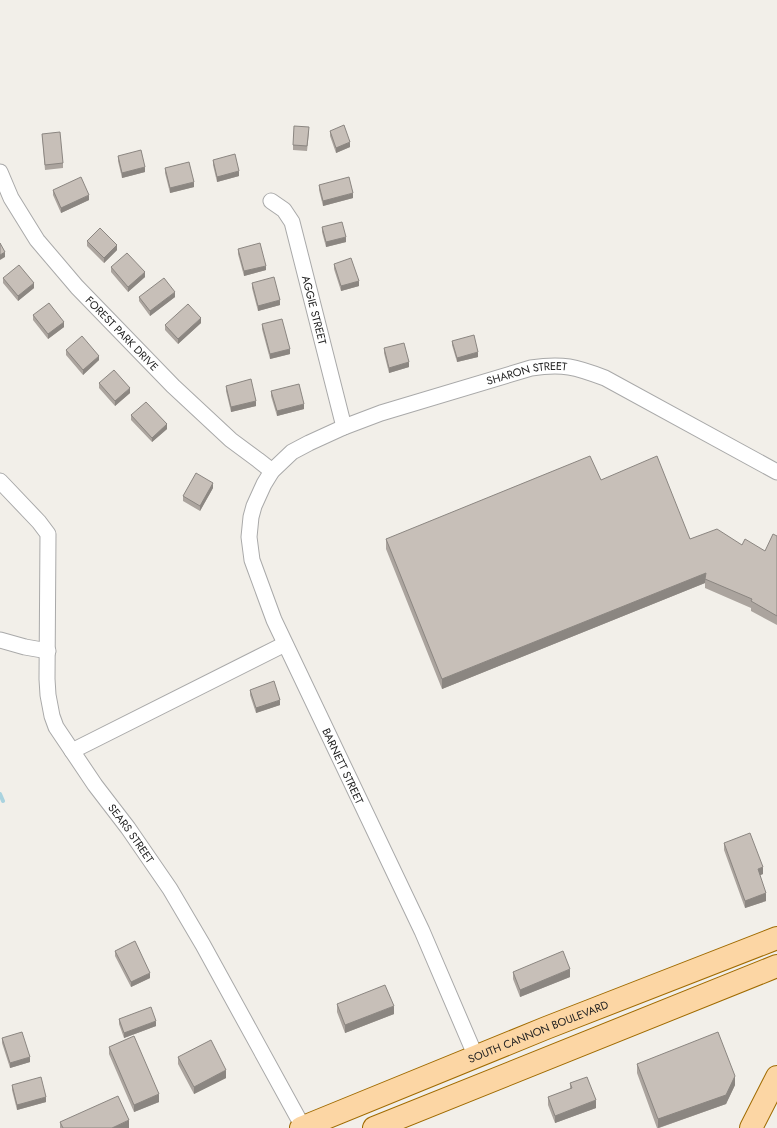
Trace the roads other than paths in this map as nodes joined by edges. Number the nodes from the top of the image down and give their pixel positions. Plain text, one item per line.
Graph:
1 (0, 172) edge
2 (271, 201) dead end
3 (344, 427) junction
4 (272, 471) junction
5 (777, 472) edge
6 (0, 481) edge
7 (0, 640) edge
8 (285, 644) junction
9 (48, 651) junction
10 (72, 750) junction
11 (777, 938) edge
12 (771, 971) edge
13 (476, 1057) junction
14 (777, 1077) edge
15 (777, 1108) edge
16 (400, 1118) junction
17 (302, 1128) edge
18 (374, 1128) edge
19 (751, 1128) edge
20 (766, 1128) edge

1 - 4 street, FOREST PARK DRIVE
2 - 3 street, AGGIE STREET
3 - 4 street, SHARON STREET
3 - 5 street, SHARON STREET
4 - 8 street, BARNETT STREET
6 - 9 street, SEARS STREET
7 - 9 street
8 - 10 street
8 - 13 street, BARNETT STREET
9 - 10 street, SEARS STREET
10 - 17 street, SEARS STREET
11 - 13 main road, SOUTH CANNON BOULEVARD
12 - 16 main road
13 - 16 main road
13 - 17 main road, SOUTH CANNON BOULEVARD
14 - 19 main road
15 - 20 main road
16 - 18 main road

